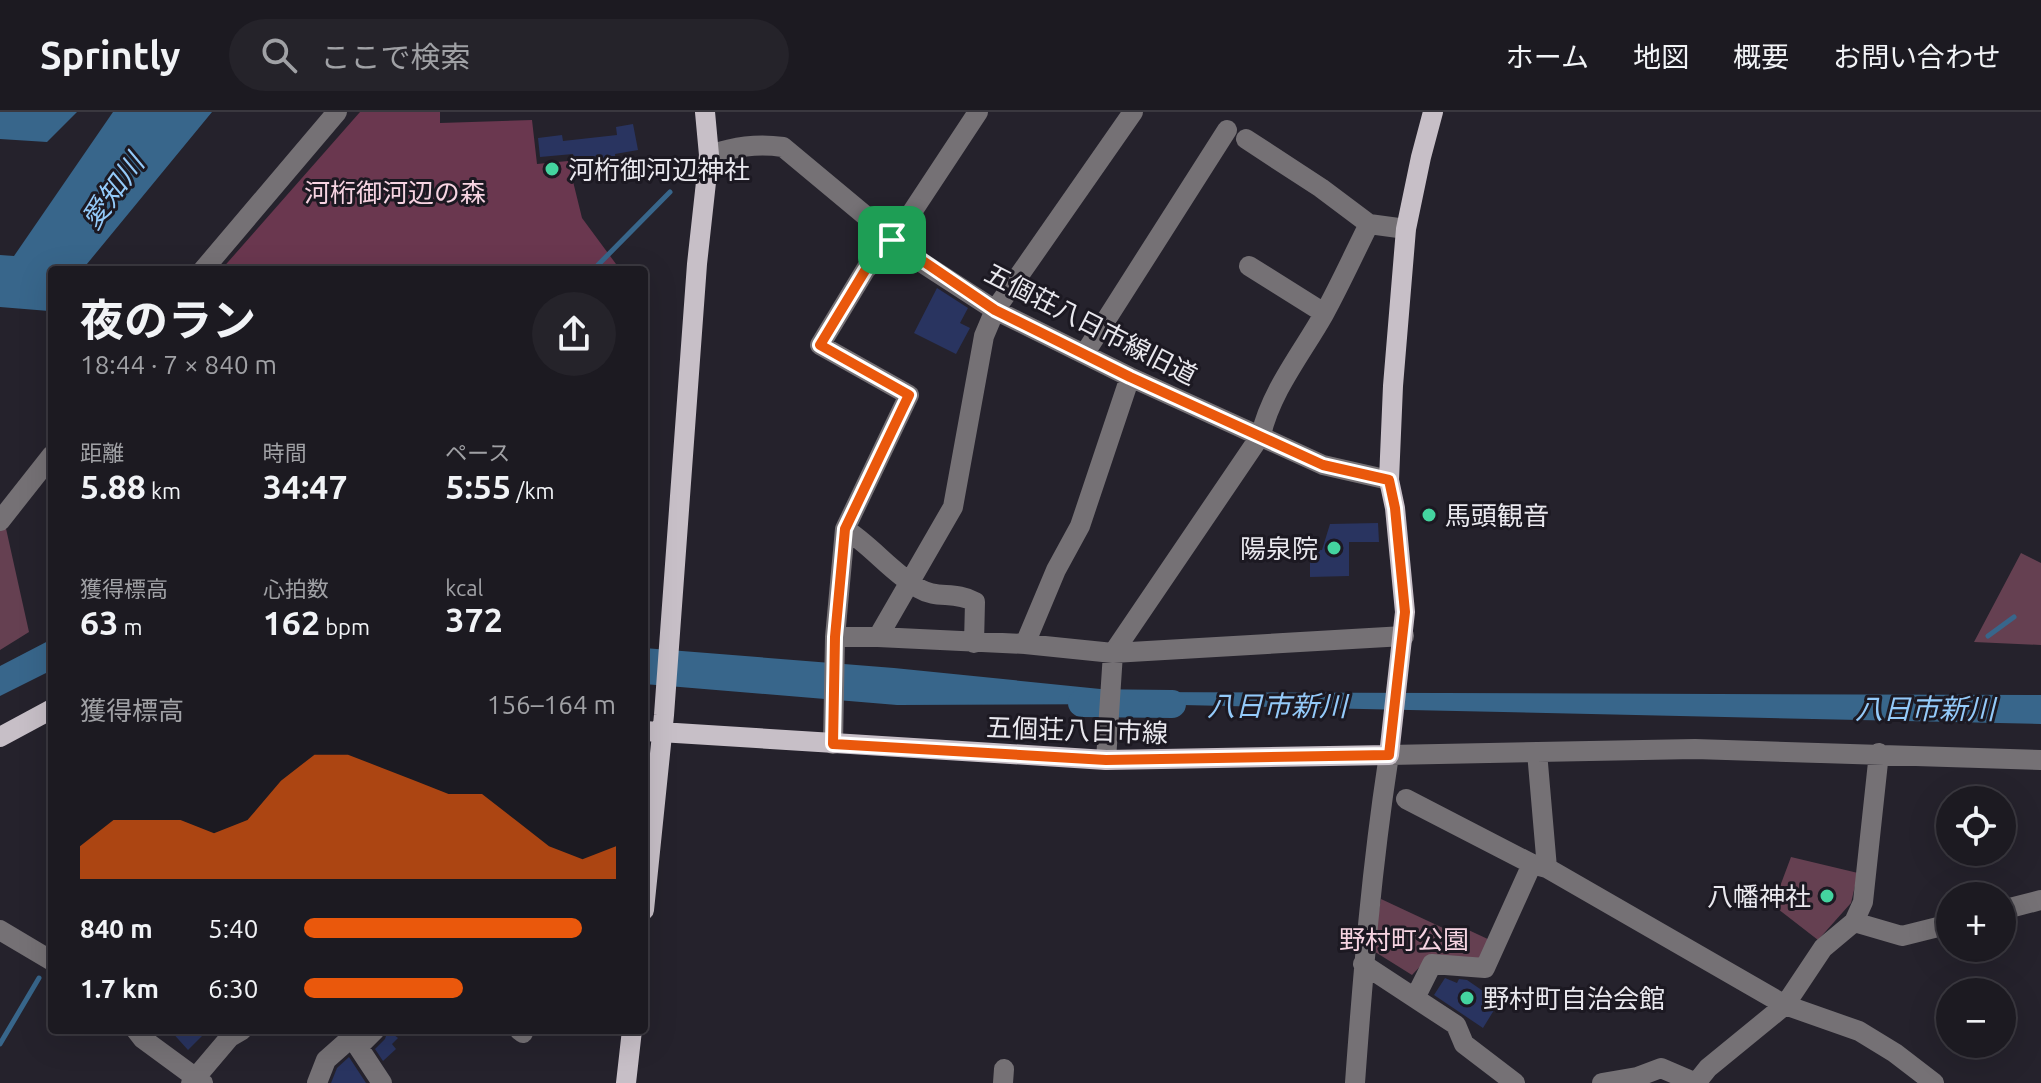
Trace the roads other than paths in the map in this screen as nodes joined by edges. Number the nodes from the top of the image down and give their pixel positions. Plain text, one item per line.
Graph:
1 (337, 112) edge
2 (705, 112) edge
3 (978, 112) edge
4 (1133, 112) edge
5 (1433, 112) edge
6 (1227, 130) dead end
7 (1246, 139) dead end
8 (709, 155) junction
9 (1369, 224) junction
10 (1406, 229) junction
11 (892, 240) junction
12 (206, 266) edge
13 (1249, 266) dead end
14 (995, 310) junction
15 (1324, 313) junction
16 (1085, 353) junction
17 (1130, 377) junction
18 (1261, 435) junction
19 (48, 460) edge
20 (1389, 480) junction
21 (0, 521) edge
22 (845, 529) junction
23 (910, 582) junction
24 (1404, 636) junction
25 (835, 637) junction
26 (878, 637) junction
27 (974, 643) junction
28 (1025, 644) junction
29 (1113, 653) junction
30 (48, 711) edge
31 (657, 726) edge
32 (0, 737) edge
33 (833, 744) junction
34 (1537, 752) junction
35 (1879, 753) junction
36 (1389, 755) junction
37 (1106, 760) junction
38 (2041, 760) edge
39 (1406, 799) dead end
40 (648, 853) edge
41 (1539, 866) junction
42 (2041, 900) edge
43 (2016, 906) edge
44 (1854, 922) junction
45 (1936, 928) edge
46 (0, 930) edge
47 (48, 959) edge
48 (1363, 964) junction
49 (1416, 996) junction
50 (1785, 1005) junction
51 (149, 1034) edge
52 (235, 1034) edge
53 (632, 1034) edge
54 (352, 1038) edge
55 (196, 1081) edge
56 (1693, 1081) edge
57 (317, 1083) edge
58 (382, 1083) edge
59 (626, 1083) edge
60 (1355, 1083) edge
61 (1515, 1083) edge
62 (1602, 1083) edge
63 (1934, 1083) edge

1 - 12 street
2 - 8 main road
3 - 11 street
4 - 14 street
5 - 10 main road
6 - 16 street
7 - 9 street
8 - 11 street, 五個荘八日市線旧道
8 - 31 main road
9 - 10 street
9 - 15 street
10 - 20 main road
11 - 14 street, 五個荘八日市線旧道
11 - 22 street
13 - 15 street
14 - 16 street, 五個荘八日市線旧道
14 - 23 street
15 - 18 street
16 - 17 street, 五個荘八日市線旧道
17 - 18 street, 五個荘八日市線旧道
17 - 28 street
18 - 20 street, 五個荘八日市線旧道
18 - 29 street
19 - 21 street
20 - 24 main road
22 - 23 street
22 - 25 street
23 - 26 street
23 - 27 street
24 - 29 street
24 - 36 main road
25 - 26 street
25 - 33 street
26 - 27 street
27 - 28 street
28 - 29 street
29 - 37 street
30 - 32 main road
31 - 33 main road, 五個荘八日市線
31 - 40 main road
33 - 37 main road, 五個荘八日市線
34 - 35 street
34 - 36 street
34 - 41 street
35 - 38 street
35 - 44 street
36 - 37 main road, 五個荘八日市線
36 - 48 street
39 - 41 street
41 - 49 street
41 - 50 street
42 - 43 street
44 - 45 street
44 - 50 street
46 - 47 street
48 - 49 street
48 - 60 street
49 - 61 street
50 - 56 street
50 - 63 street
51 - 55 street
52 - 55 street
53 - 59 main road
54 - 57 street
54 - 58 street
56 - 62 street

